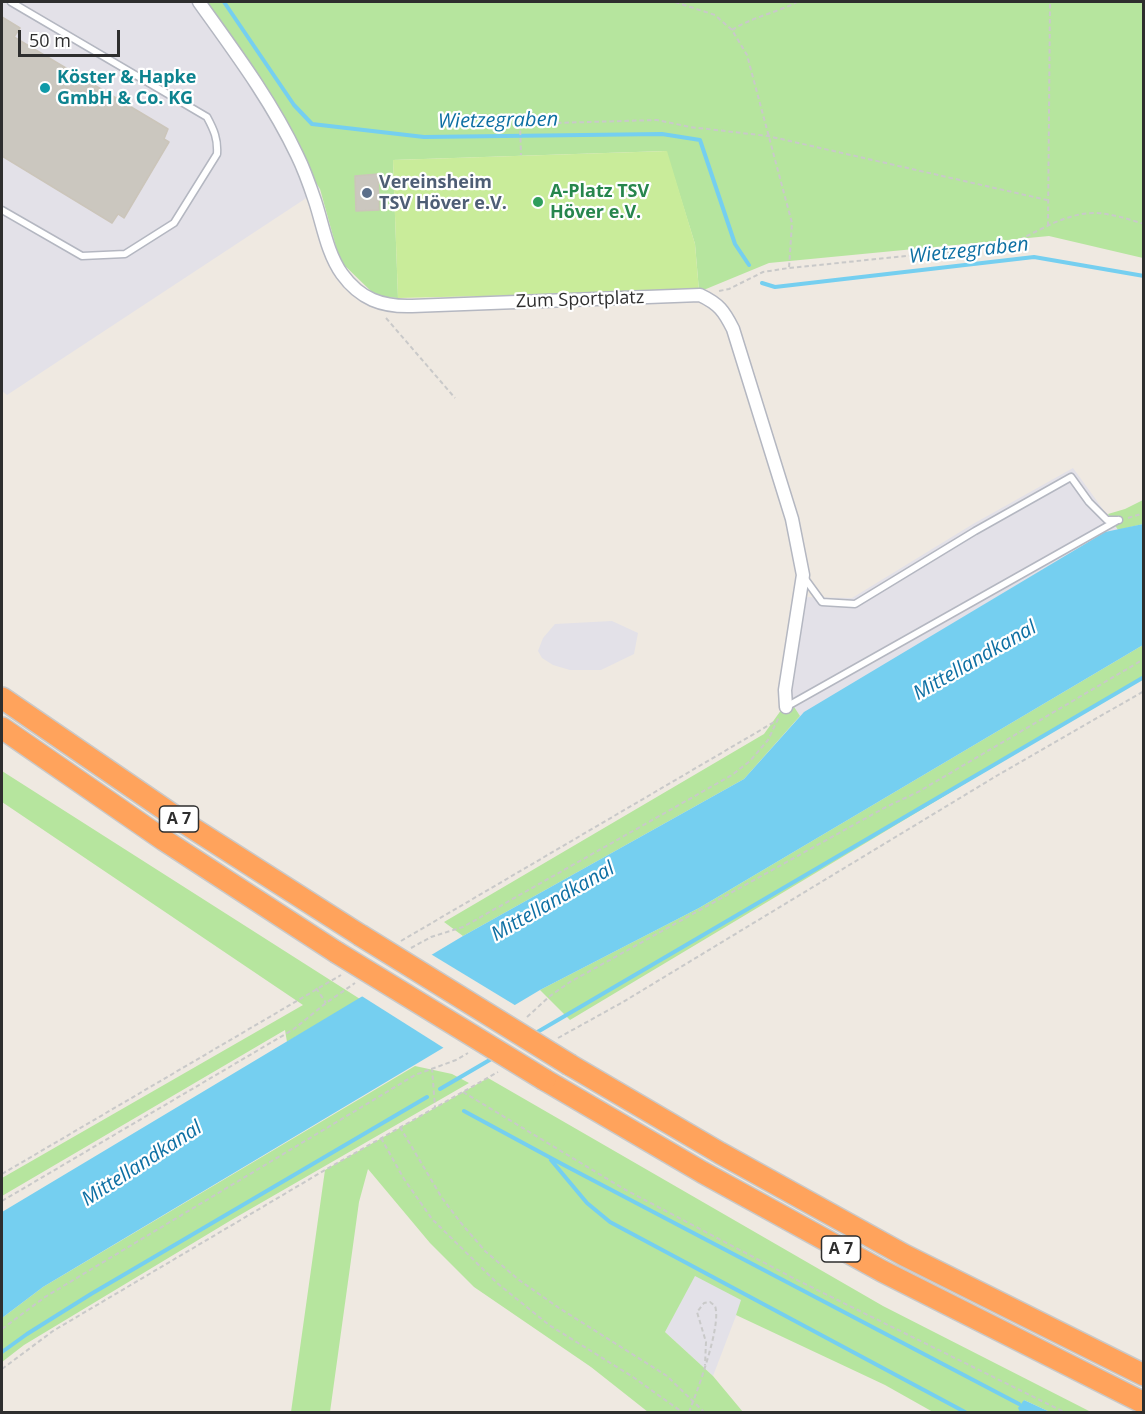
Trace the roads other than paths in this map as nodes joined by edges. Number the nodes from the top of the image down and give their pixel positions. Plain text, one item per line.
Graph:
1 (11, 2) edge
2 (199, 2) edge
3 (2, 210) edge
4 (803, 575) junction
5 (2, 698) edge
6 (786, 707) joint
7 (2, 728) edge
8 (1143, 1374) edge
9 (1143, 1403) edge

1 - 3 lane
2 - 4 street, Zum Sportplatz
4 - 6 street
4 - 6 lane
5 - 8 highway, A 7, bridge
7 - 9 highway, A 7, bridge

